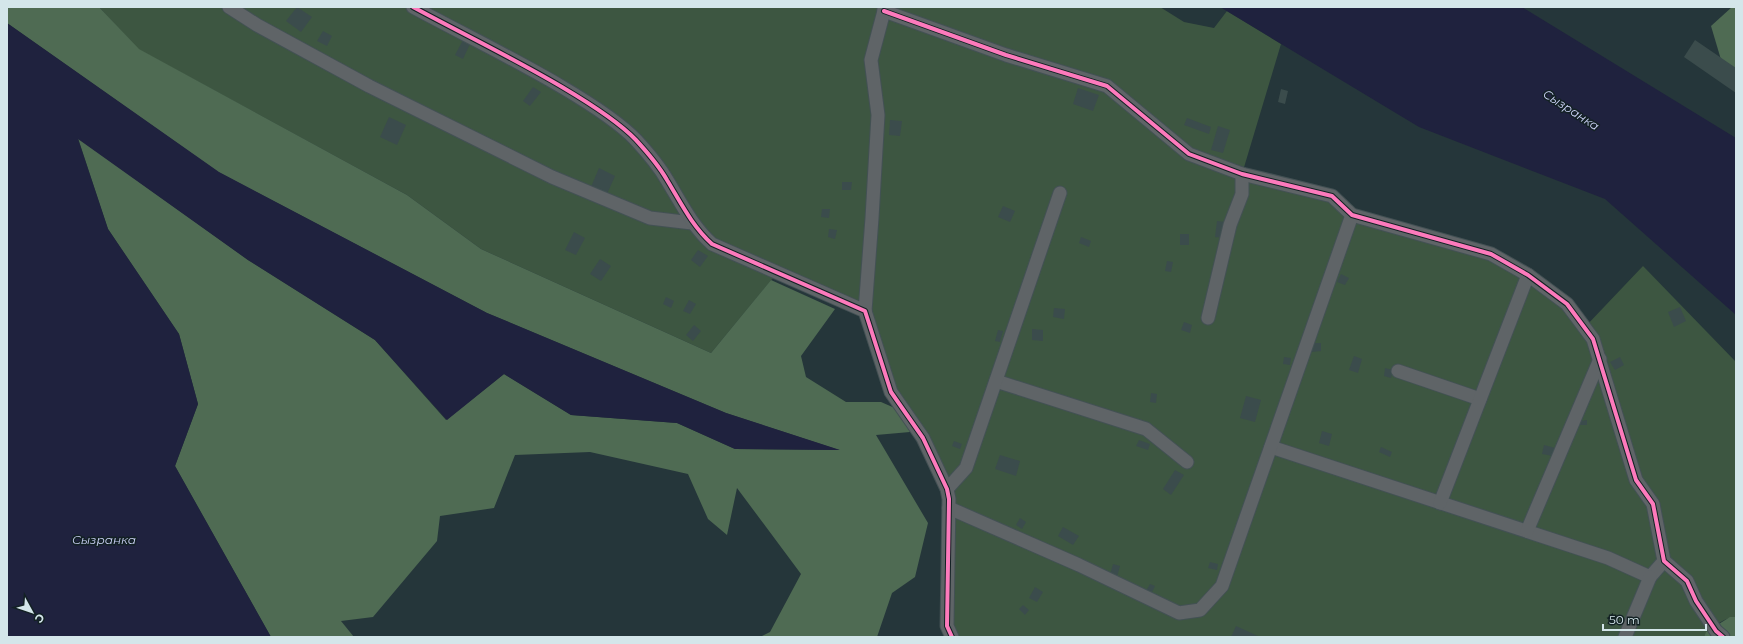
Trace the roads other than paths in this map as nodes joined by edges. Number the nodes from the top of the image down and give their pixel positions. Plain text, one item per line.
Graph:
1 (229, 7) edge
2 (413, 7) edge
3 (884, 9) edge
4 (1242, 174) junction
5 (1060, 193) dead end
6 (1352, 215) junction
7 (692, 223) junction
8 (1528, 275) junction
9 (865, 311) junction
10 (1208, 318) dead end
11 (1600, 359) junction
12 (1398, 371) dead end
13 (996, 381) junction
14 (1480, 399) junction
15 (1271, 447) junction
16 (1187, 462) dead end
17 (947, 489) junction
18 (1440, 503) junction
19 (949, 508) junction
20 (1527, 531) junction
21 (1664, 561) junction
22 (1650, 577) junction
23 (952, 637) edge
24 (1625, 637) edge
25 (1723, 637) edge

1 - 7 street
2 - 7 street
3 - 4 street
3 - 9 street
4 - 6 street
4 - 10 street
5 - 13 street
6 - 8 street
6 - 15 street
7 - 9 street
8 - 11 street
8 - 14 street
9 - 17 street
11 - 20 street
11 - 21 street
12 - 14 street
13 - 16 street
13 - 17 street
14 - 18 street
15 - 18 street
15 - 19 street
17 - 19 street
18 - 20 street
19 - 23 street
20 - 22 street
21 - 22 street
21 - 25 street
22 - 24 street

